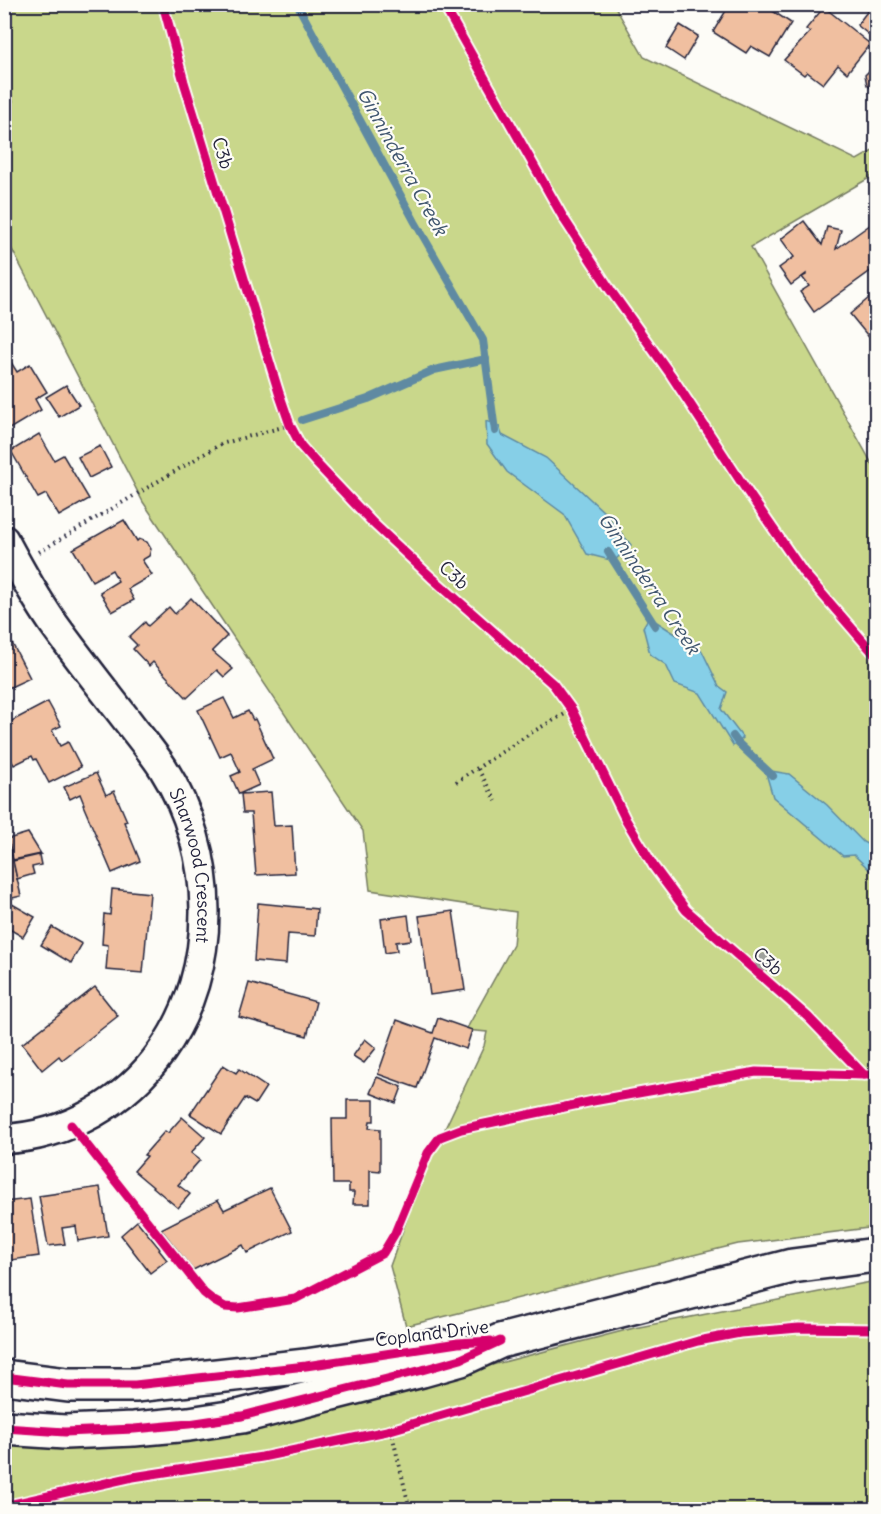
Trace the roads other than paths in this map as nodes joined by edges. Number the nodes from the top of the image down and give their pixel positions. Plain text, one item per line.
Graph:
1 (9, 554) edge
2 (4, 1139) edge
3 (876, 1255) edge
4 (500, 1341) junction
5 (4, 1377) edge
6 (4, 1428) edge

1 - 2 street, Sharwood Crescent
3 - 4 main road, Copland Drive
4 - 5 main road, Copland Drive
4 - 6 main road, Copland Drive

